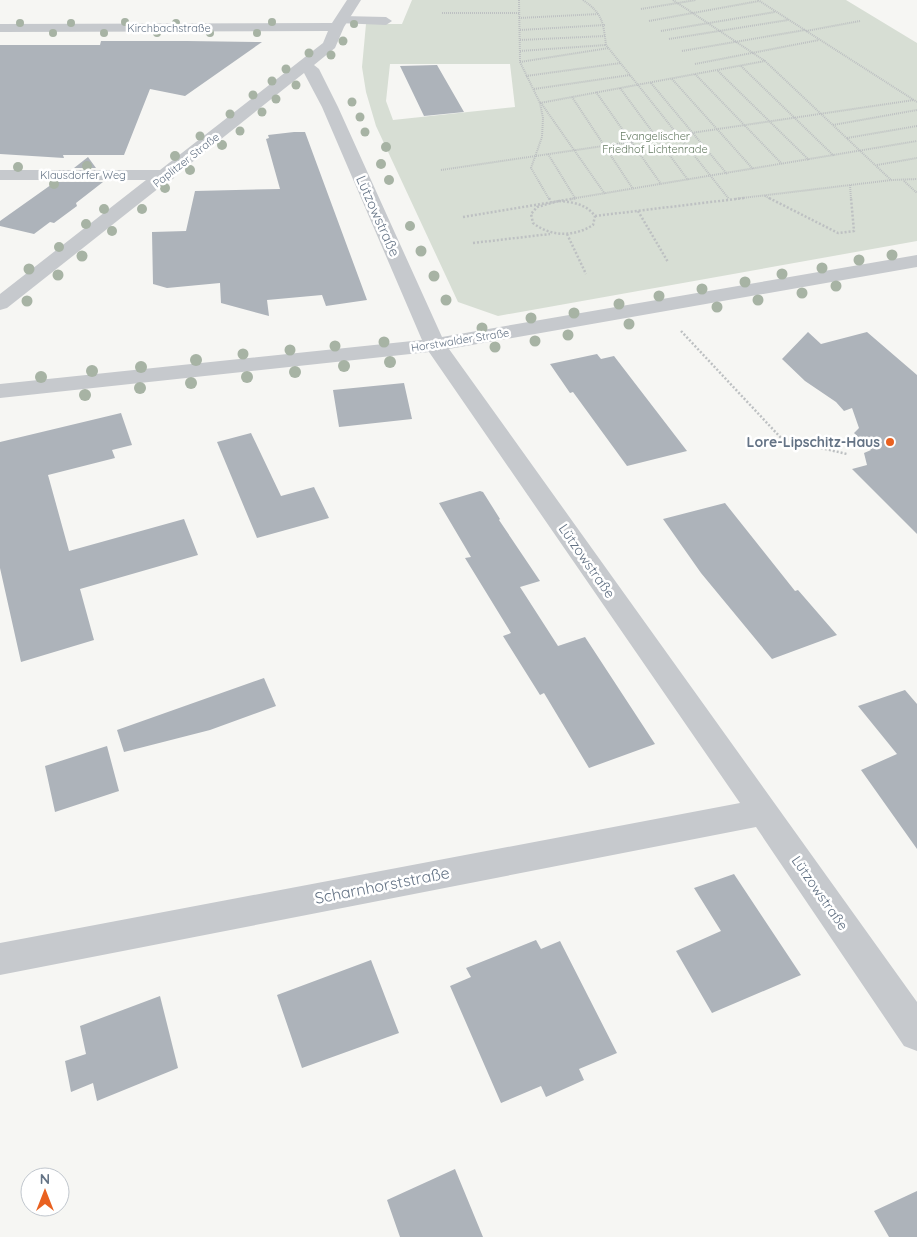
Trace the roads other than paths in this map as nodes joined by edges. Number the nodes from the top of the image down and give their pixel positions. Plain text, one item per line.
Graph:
1 (354, 0) edge
2 (386, 21) dead end
3 (340, 24) junction
4 (0, 28) edge
5 (302, 68) junction
6 (0, 175) edge
7 (167, 175) junction
8 (917, 261) edge
9 (0, 304) edge
10 (435, 345) junction
11 (0, 391) edge
12 (764, 812) junction
13 (0, 958) edge
14 (917, 1033) edge

1 - 3 street, Paplitzer Straße
2 - 3 lane
3 - 4 street, Kirchbachstraße
3 - 5 street, Paplitzer Straße
5 - 7 street, Paplitzer Straße
5 - 10 street, Lützowstraße
6 - 7 street, Klausdorfer Weg
7 - 9 street, Paplitzer Straße
8 - 10 street, Horstwalder Straße
10 - 11 street, Horstwalder Straße
10 - 12 street, Lützowstraße
12 - 13 street, Scharnhorststraße
12 - 14 street, Lützowstraße

